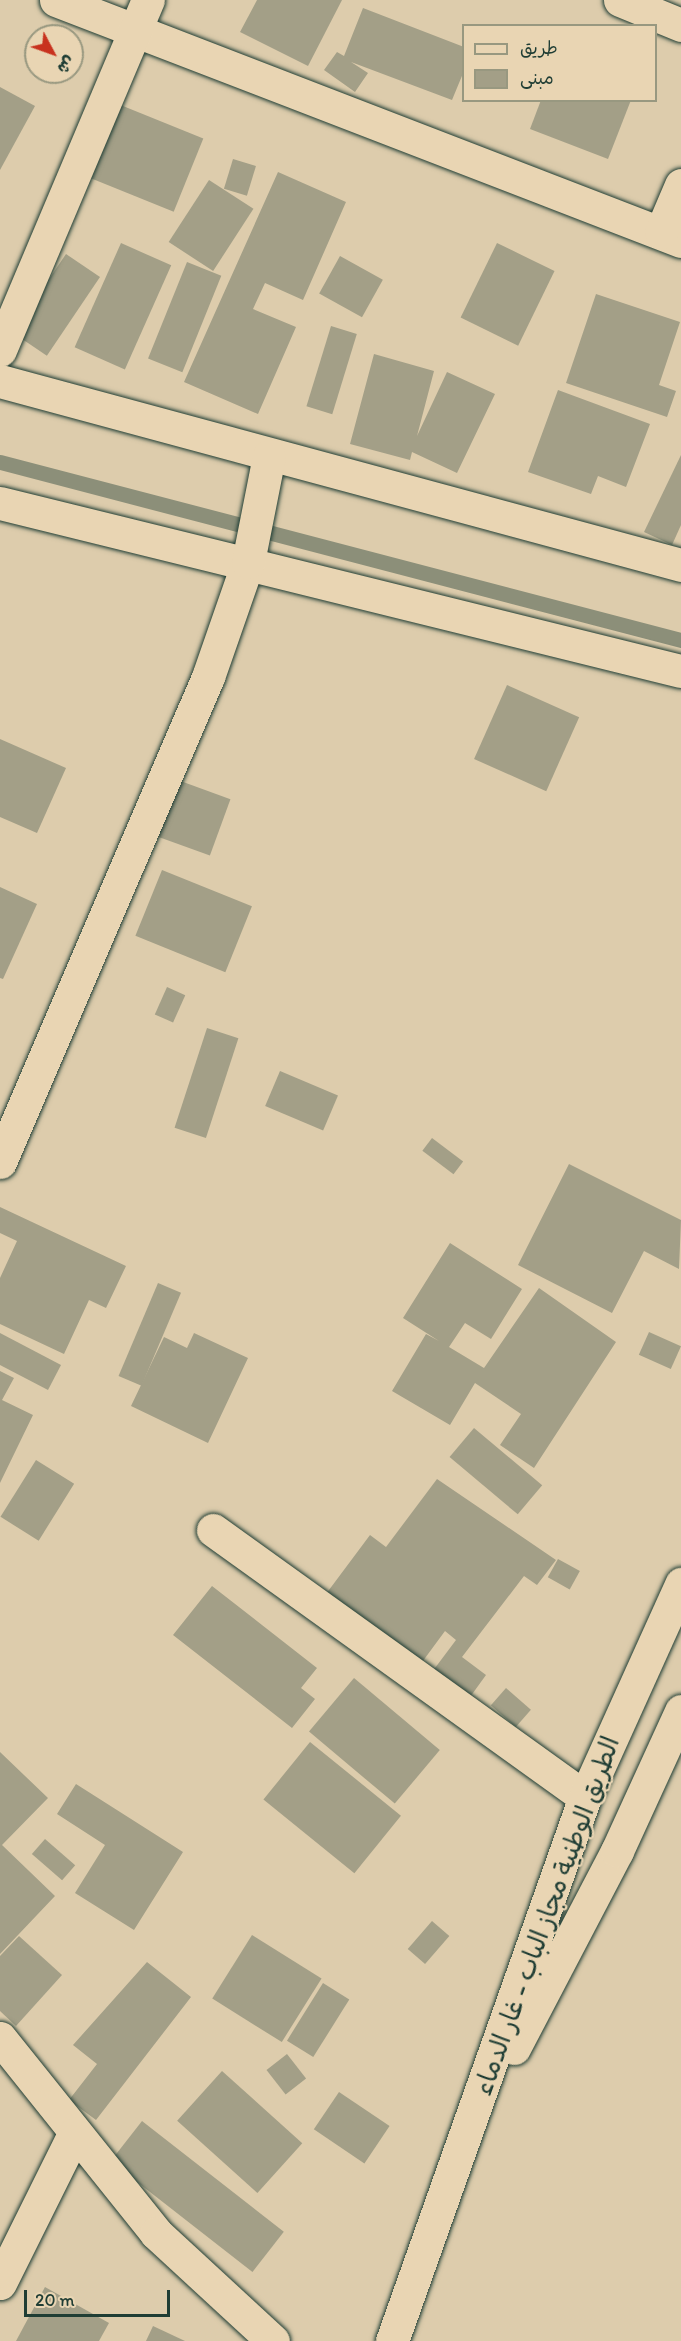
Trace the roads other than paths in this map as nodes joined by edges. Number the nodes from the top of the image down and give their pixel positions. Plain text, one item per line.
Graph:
1 (56, 0) edge
2 (620, 0) edge
3 (142, 14) edge
4 (681, 25) edge
5 (681, 185) edge
6 (671, 237) edge
7 (0, 350) edge
8 (0, 381) edge
9 (269, 456) junction
10 (0, 503) edge
11 (248, 562) junction
12 (681, 565) edge
13 (681, 671) edge
14 (0, 1162) edge
15 (213, 1530) dead end
16 (681, 1584) edge
17 (681, 1711) edge
18 (585, 1797) junction
19 (0, 2038) edge
20 (74, 2134) junction
21 (460, 2151) junction
22 (0, 2283) edge
23 (273, 2341) edge
24 (392, 2341) edge

1 - 3 street
2 - 4 street
3 - 6 street
3 - 7 street
5 - 6 street
8 - 9 street
9 - 11 street
9 - 12 street
10 - 11 street
11 - 13 street
11 - 14 street
15 - 18 street
16 - 18 street, الطريق الوطنية مجاز الباب - غار الدماء
17 - 21 street, الطريق الوطنية مجاز الباب - غار الدماء
18 - 21 street, الطريق الوطنية مجاز الباب - غار الدماء
19 - 20 street
20 - 22 street
20 - 23 street
21 - 24 street, الطريق الوطنية مجاز الباب - غار الدماء

